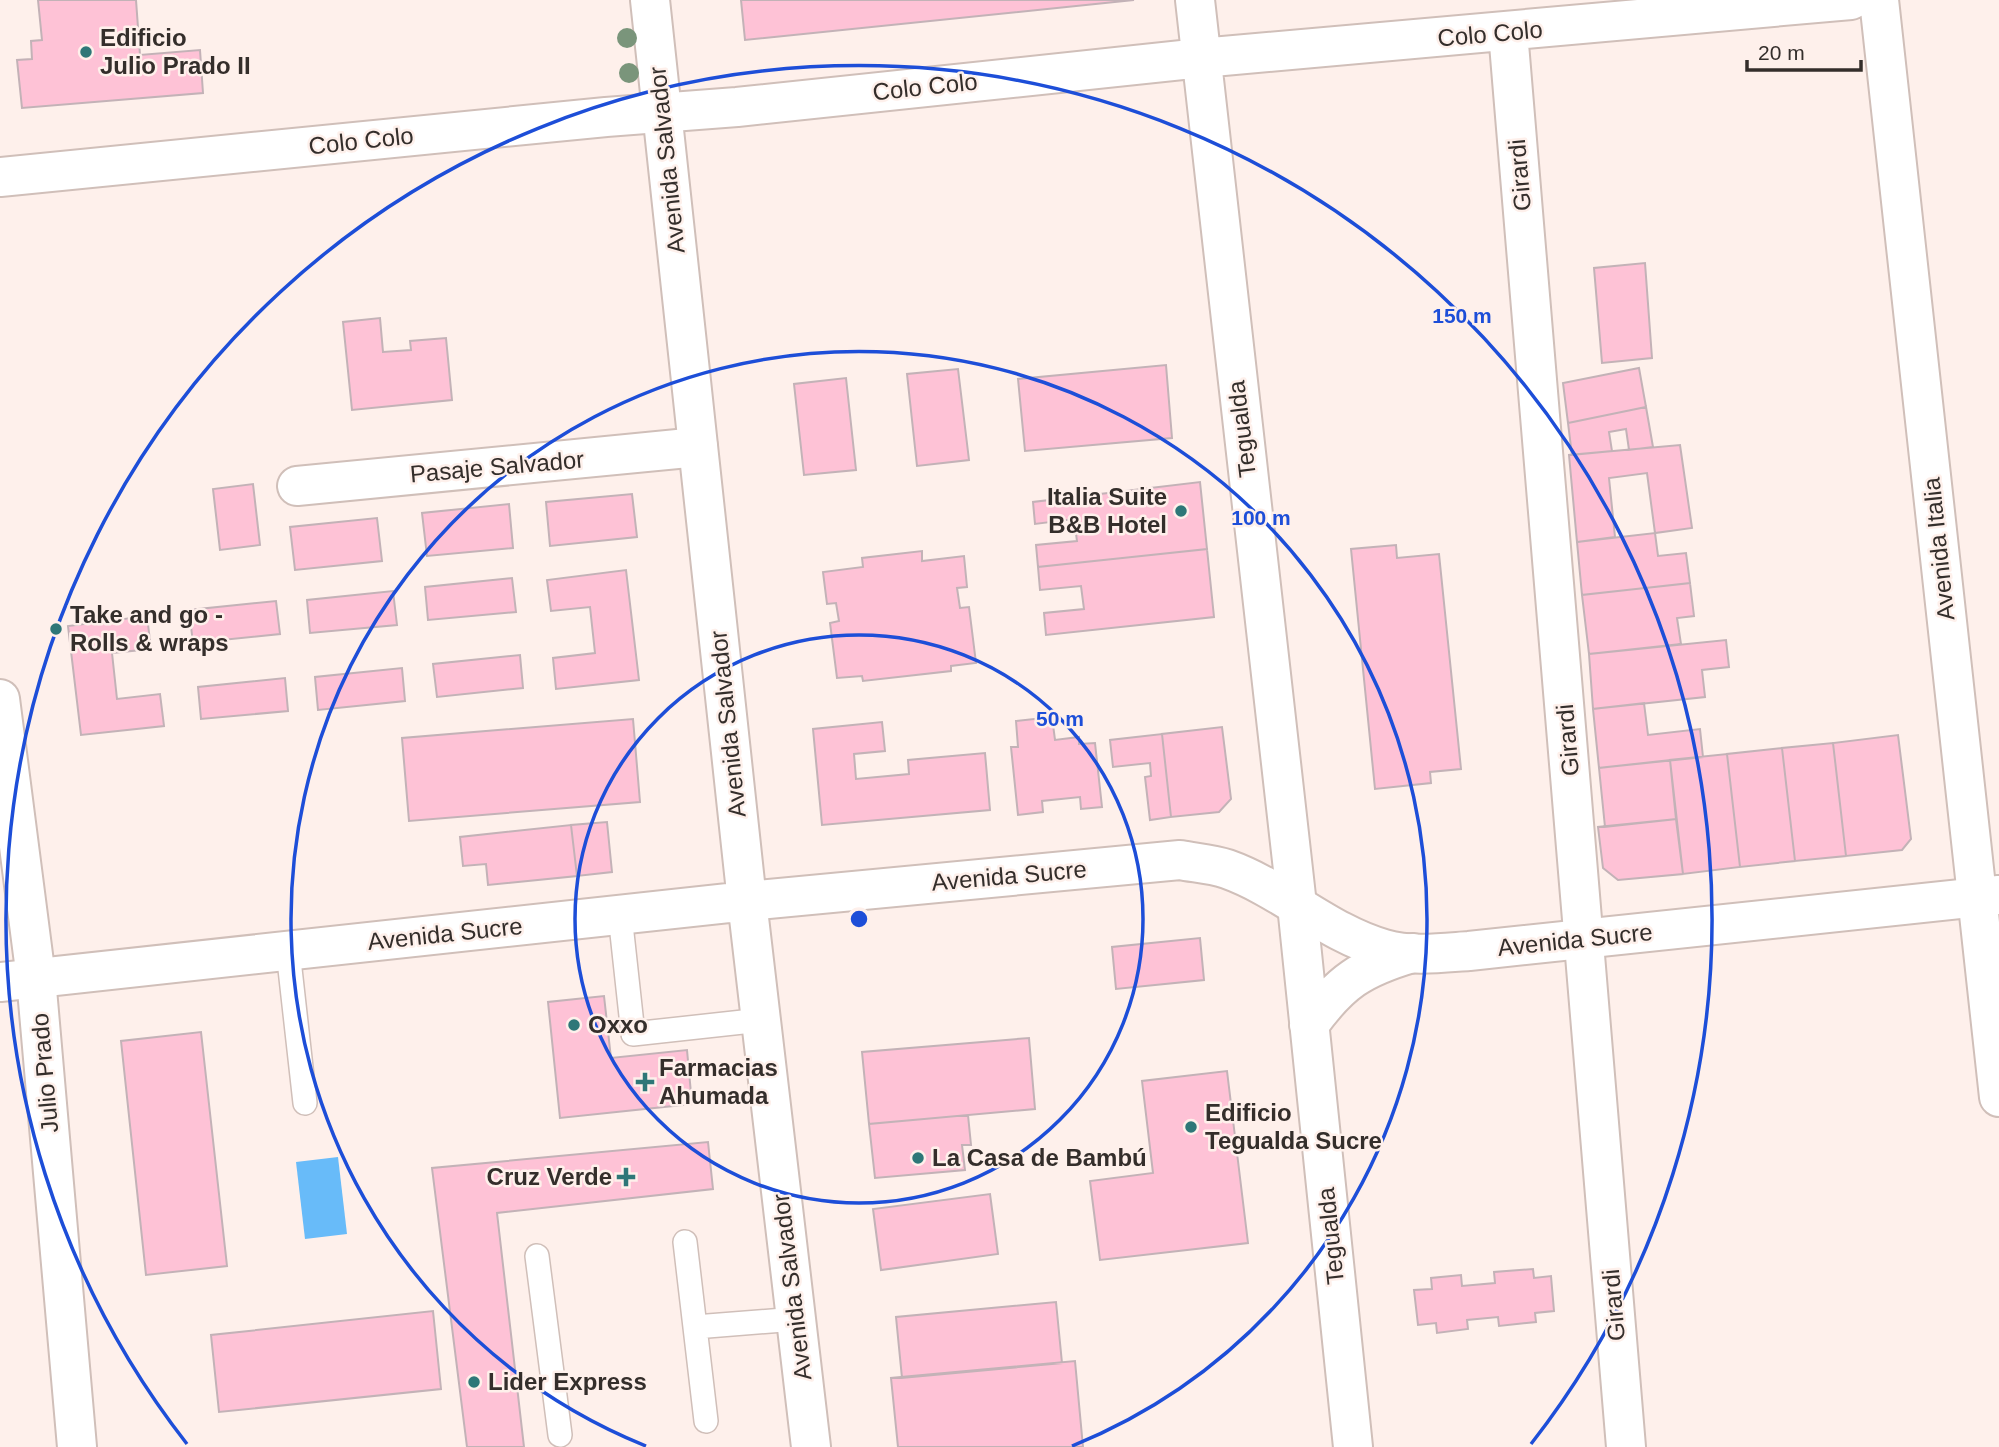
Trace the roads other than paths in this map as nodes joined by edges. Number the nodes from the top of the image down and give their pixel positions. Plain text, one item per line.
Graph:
1 (650, 0) edge
2 (1195, 0) edge
3 (1851, 0) edge
4 (1879, 0) edge
5 (1508, 32) junction
6 (1200, 58) junction
7 (662, 112) junction
8 (0, 177) edge
9 (698, 447) junction
10 (297, 486) dead end
11 (0, 699) edge
12 (1988, 897) edge
13 (747, 901) junction
14 (1297, 905) junction
15 (620, 915) junction
16 (1583, 940) junction
17 (288, 951) junction
18 (1412, 953) junction
19 (18, 980) edge
20 (761, 1020) junction
21 (1309, 1026) junction
22 (1999, 1097) edge
23 (306, 1103) dead end
24 (685, 1242) dead end
25 (537, 1256) dead end
26 (796, 1319) junction
27 (695, 1327) junction
28 (706, 1421) dead end
29 (560, 1435) dead end
30 (77, 1447) edge
31 (811, 1447) edge
32 (1353, 1447) edge
33 (1626, 1447) edge

1 - 7 street, Avenida Salvador
2 - 6 street, Tegualda
3 - 5 street, Colo Colo
4 - 12 street, Avenida Italia
5 - 6 street, Colo Colo
5 - 16 street, Girardi
6 - 7 street, Colo Colo
6 - 14 street, Tegualda
7 - 8 street, Colo Colo
7 - 9 street, Avenida Salvador
9 - 10 street, Pasaje Salvador
9 - 13 street, Avenida Salvador
11 - 19 street, Julio Prado
12 - 16 street, Avenida Sucre
12 - 22 street, Avenida Italia
13 - 14 street, Avenida Sucre
13 - 15 street, Avenida Sucre
13 - 20 street, Avenida Salvador
14 - 18 street, Avenida Sucre
14 - 21 street, Tegualda
15 - 17 street, Avenida Sucre
15 - 20 lane
16 - 18 street, Avenida Sucre
16 - 33 street, Girardi
17 - 19 street, Avenida Sucre
17 - 23 lane
18 - 21 street
19 - 30 street, Julio Prado
20 - 26 street, Avenida Salvador
21 - 32 street, Tegualda
24 - 27 lane
25 - 29 lane
26 - 27 lane
26 - 31 street, Avenida Salvador
27 - 28 lane

